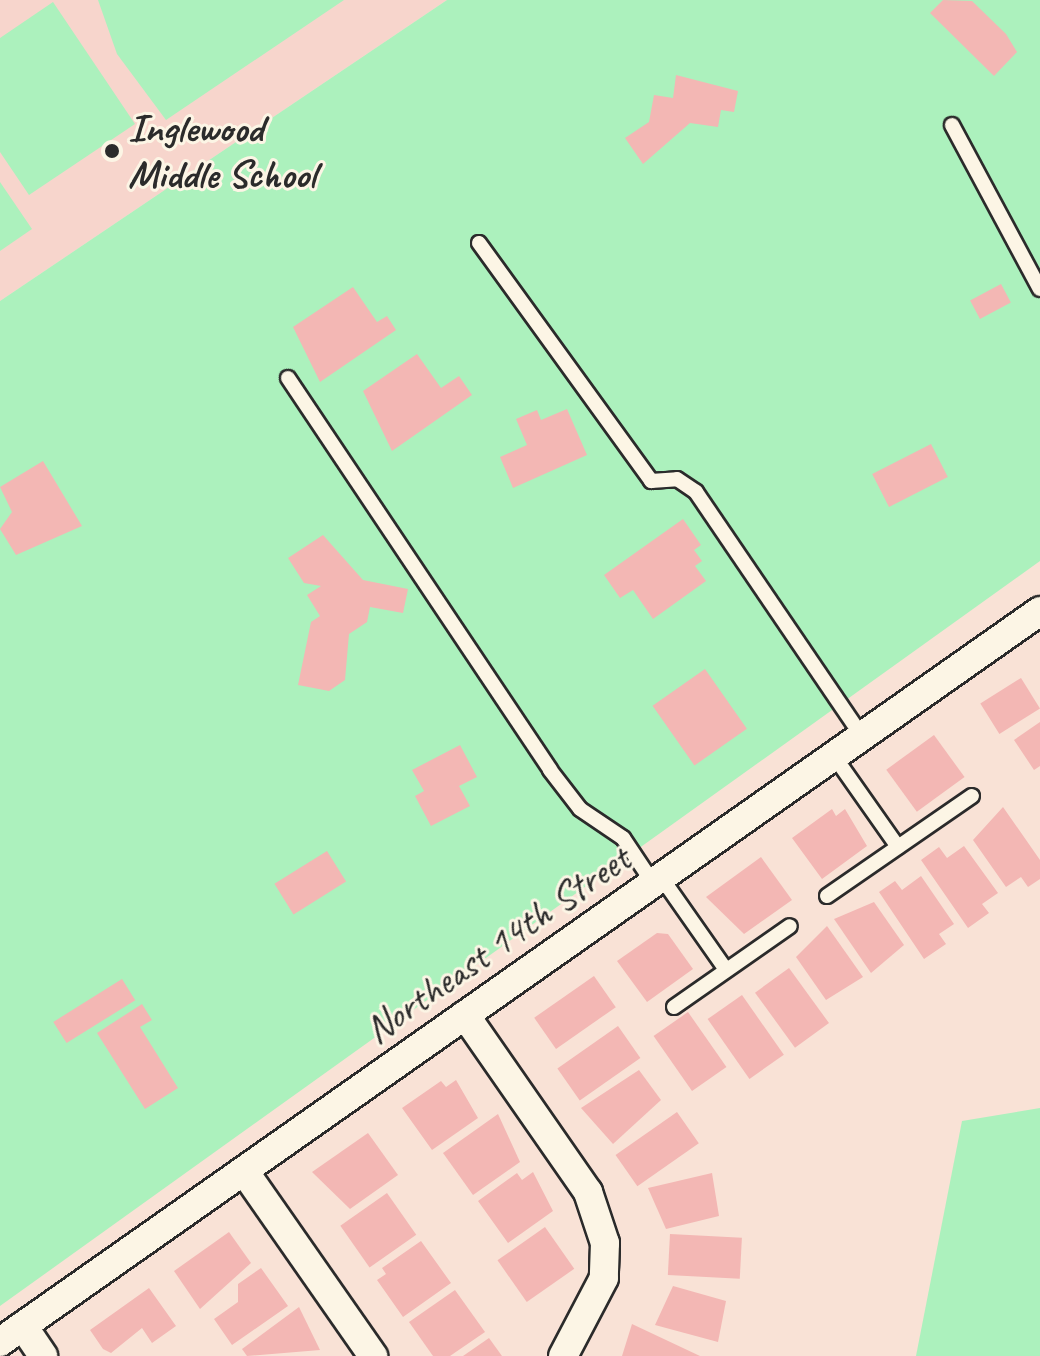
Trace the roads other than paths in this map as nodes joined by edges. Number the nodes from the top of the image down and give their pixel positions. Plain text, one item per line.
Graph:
1 (952, 125) dead end
2 (479, 243) dead end
3 (1040, 289) edge
4 (288, 378) dead end
5 (1038, 618) edge
6 (862, 736) junction
7 (834, 756) junction
8 (972, 796) dead end
9 (898, 847) junction
10 (657, 880) junction
11 (827, 896) dead end
12 (790, 926) dead end
13 (726, 970) junction
14 (674, 1007) dead end
15 (465, 1015) junction
16 (244, 1171) junction
17 (11, 1334) edge
18 (43, 1356) edge
19 (373, 1356) edge
20 (563, 1356) edge

1 - 3 lane
2 - 6 lane
4 - 10 lane
5 - 6 street, Northeast 14th Street
6 - 7 street, Northeast 14th Street
7 - 9 lane
7 - 10 street, Northeast 14th Street
8 - 9 lane
9 - 11 lane
10 - 13 lane
10 - 15 street, Northeast 14th Street
12 - 13 lane
13 - 14 lane
15 - 16 street, Northeast 14th Street
15 - 20 street
16 - 17 street, Northeast 14th Street
16 - 19 street
17 - 18 street

